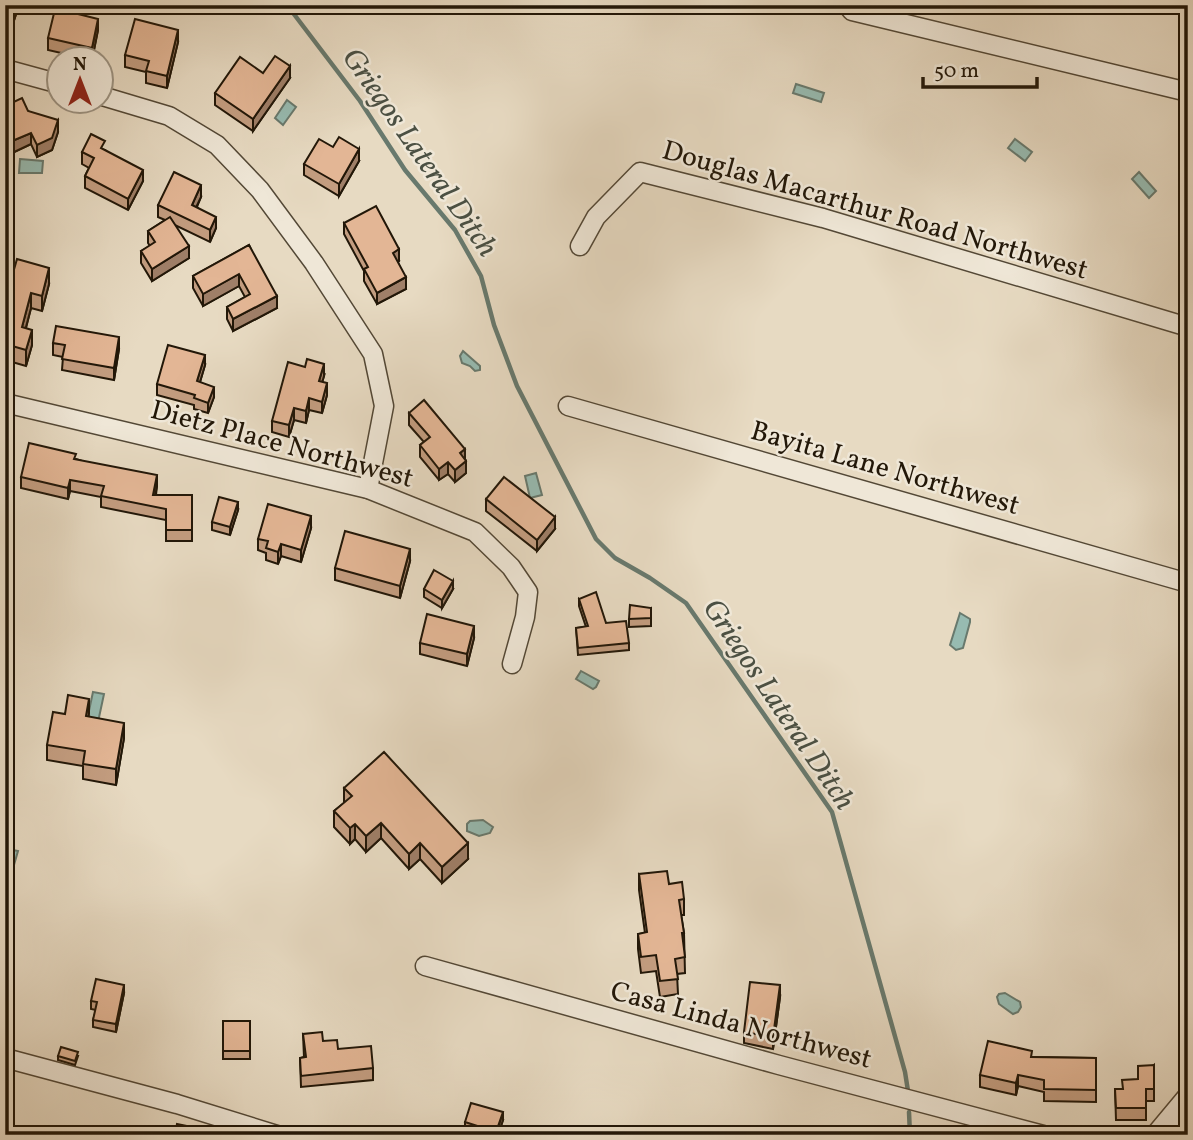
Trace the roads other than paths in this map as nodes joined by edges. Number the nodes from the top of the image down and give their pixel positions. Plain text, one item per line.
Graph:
1 (848, 5) edge
2 (5, 69) edge
3 (46, 80) edge
4 (1188, 92) edge
5 (116, 100) edge
6 (580, 246) dead end
7 (1188, 327) edge
8 (5, 403) edge
9 (568, 405) dead end
10 (368, 489) junction
11 (1188, 583) edge
12 (512, 663) dead end
13 (425, 966) dead end
14 (5, 1058) edge
15 (1188, 1099) edge
16 (256, 1132) edge
17 (277, 1135) edge
18 (1042, 1135) edge
19 (1158, 1135) edge

1 - 4 street
2 - 3 street
5 - 10 street
6 - 7 street, Douglas Macarthur Road Northwest
8 - 10 street, Dietz Place Northwest
9 - 11 street, Bayita Lane Northwest
10 - 12 street, Dietz Place Northwest
13 - 18 street, Casa Linda Northwest
14 - 16 street
15 - 19 street
16 - 17 street

